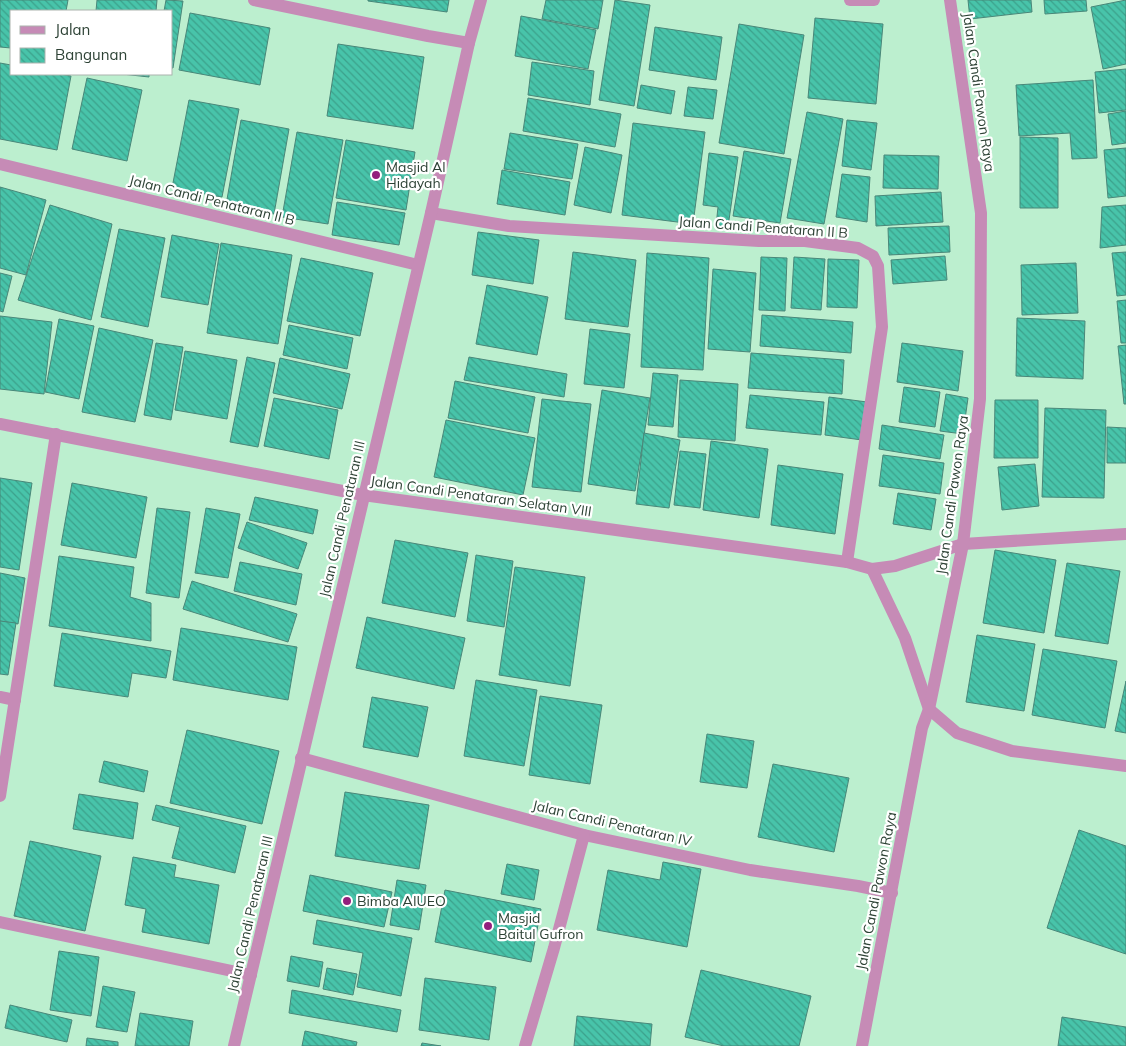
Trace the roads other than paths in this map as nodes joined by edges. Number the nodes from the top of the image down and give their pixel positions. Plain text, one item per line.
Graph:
1 (254, 0) edge
2 (481, 0) edge
3 (850, 0) edge
4 (874, 0) edge
5 (950, 0) edge
6 (469, 43) junction
7 (0, 164) edge
8 (430, 213) junction
9 (418, 265) junction
10 (0, 424) edge
11 (56, 434) junction
12 (363, 495) junction
13 (1126, 534) edge
14 (964, 544) junction
15 (846, 562) junction
16 (872, 568) junction
17 (0, 698) edge
18 (15, 700) junction
19 (929, 709) junction
20 (300, 758) junction
21 (1126, 766) edge
22 (0, 796) edge
23 (584, 835) junction
24 (892, 893) junction
25 (0, 922) edge
26 (251, 975) junction
27 (234, 1046) edge
28 (525, 1046) edge
29 (862, 1046) edge

1 - 6 street
2 - 6 street, Jalan Candi Penataran III
3 - 4 street
5 - 14 street, Jalan Candi Pawon Raya
6 - 8 street, Jalan Candi Penataran III
7 - 9 street, Jalan Candi Penataran II B
8 - 9 street, Jalan Candi Penataran III
8 - 15 street, Jalan Candi Penataran II B
9 - 12 street, Jalan Candi Penataran III
10 - 11 street, Jalan Candi Penataran Selatan VIII
11 - 12 street, Jalan Candi Penataran Selatan VIII
11 - 18 street
12 - 15 street, Jalan Candi Penataran Selatan VIII
12 - 20 street, Jalan Candi Penataran III
13 - 14 street, Jalan Candi Penataran Selatan VIII
14 - 16 street, Jalan Candi Penataran Selatan VIII
14 - 19 street, Jalan Candi Pawon Raya
15 - 16 street, Jalan Candi Penataran Selatan VIII
16 - 19 street
17 - 18 street
18 - 22 street
19 - 21 street
19 - 24 street, Jalan Candi Pawon Raya
20 - 23 street, Jalan Candi Penataran IV
20 - 26 street, Jalan Candi Penataran III
23 - 24 street, Jalan Candi Penataran IV
23 - 28 street
24 - 29 street, Jalan Candi Pawon Raya
25 - 26 street
26 - 27 street, Jalan Candi Penataran III

